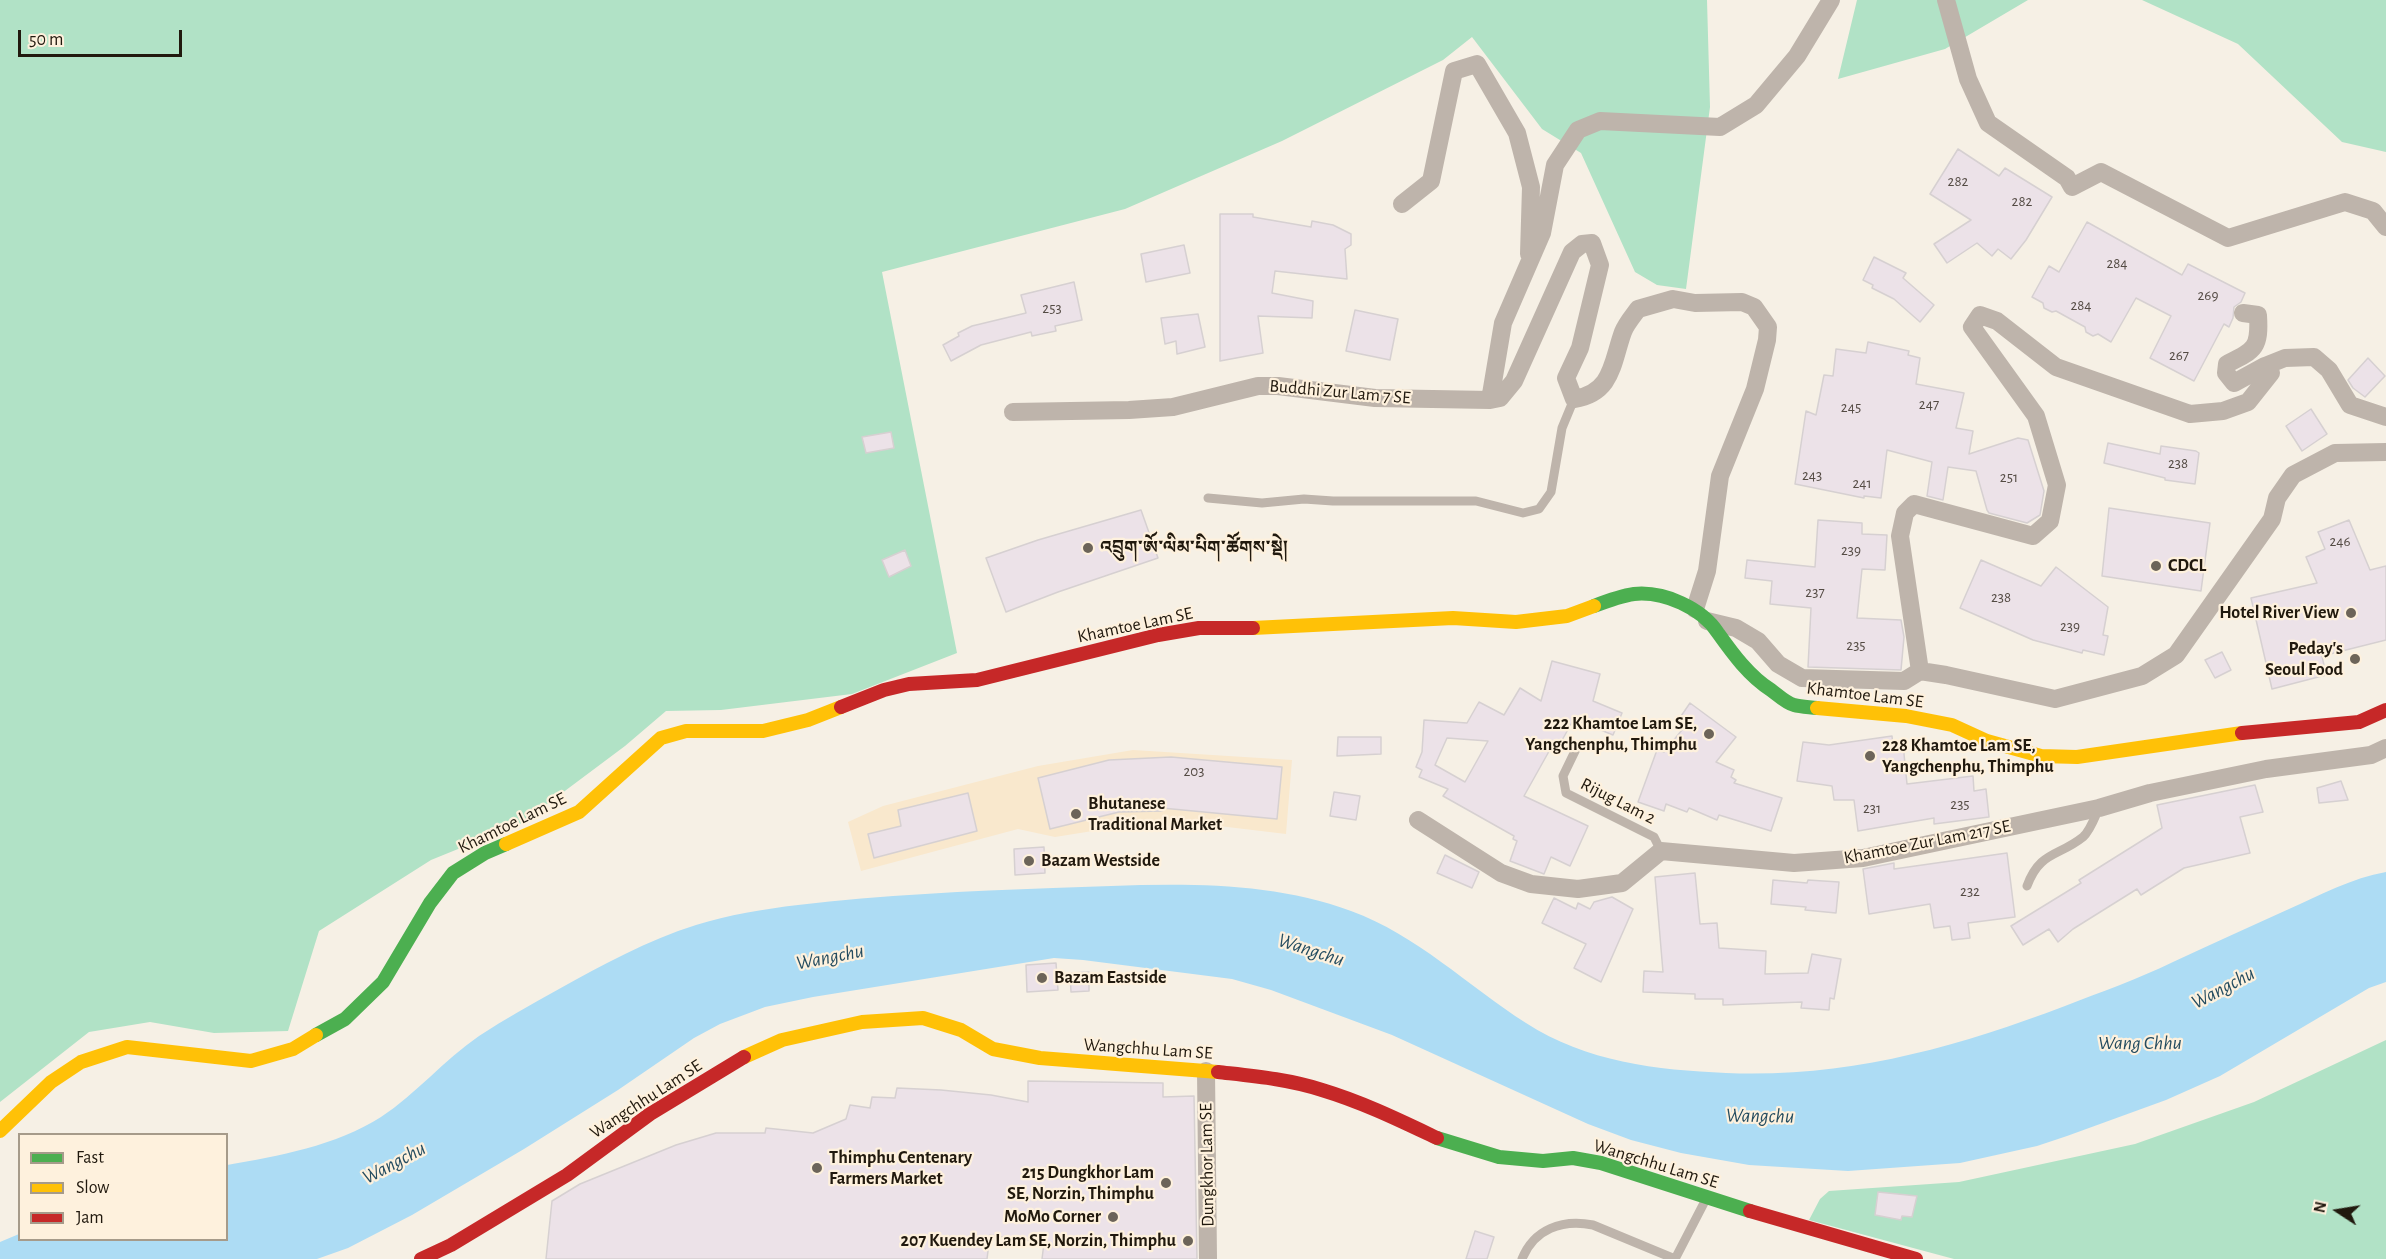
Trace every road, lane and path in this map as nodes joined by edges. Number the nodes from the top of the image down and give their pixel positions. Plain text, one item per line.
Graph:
1 (1831, 0) edge
2 (1946, 0) edge
3 (1402, 204) dead end
4 (2386, 226) edge
5 (1528, 262) junction
6 (2243, 313) dead end
7 (2265, 366) junction
8 (1574, 399) junction
9 (1490, 400) junction
10 (1013, 412) dead end
11 (2386, 417) edge
12 (2386, 452) edge
13 (1208, 498) dead end
14 (1700, 615) junction
15 (1920, 671) junction
16 (2386, 710) edge
17 (1577, 747) dead end
18 (2386, 748) edge
19 (2099, 808) junction
20 (1418, 820) dead end
21 (1661, 851) junction
22 (2027, 886) dead end
23 (1206, 1071) junction
24 (0, 1131) edge
25 (1706, 1198) junction
26 (448, 1252) edge
27 (421, 1259) edge
28 (1208, 1259) edge
29 (1522, 1259) edge
30 (1675, 1259) edge
31 (1916, 1259) edge

1 - 5 street
2 - 4 street
3 - 5 street
5 - 9 street
6 - 7 street
7 - 11 street
7 - 15 street
8 - 9 street
8 - 13 lane
8 - 14 street
9 - 10 street, Buddhi Zur Lam 7 SE
12 - 15 street
14 - 15 street
14 - 16 main road, Khamtoe Lam SE
14 - 24 main road, Khamtoe Lam SE
17 - 21 lane, Rijug Lam 2
18 - 19 street, Khamtoe Zur Lam 217 SE
19 - 21 street, Khamtoe Zur Lam 217 SE
19 - 22 lane
20 - 21 street
23 - 25 main road, Wangchhu Lam SE
23 - 26 main road, Wangchhu Lam SE
23 - 28 street, Dungkhor Lam SE
25 - 30 lane
25 - 31 main road, Wangchhu Lam SE
26 - 27 main road, Wangchhu Lam SE
29 - 30 lane

